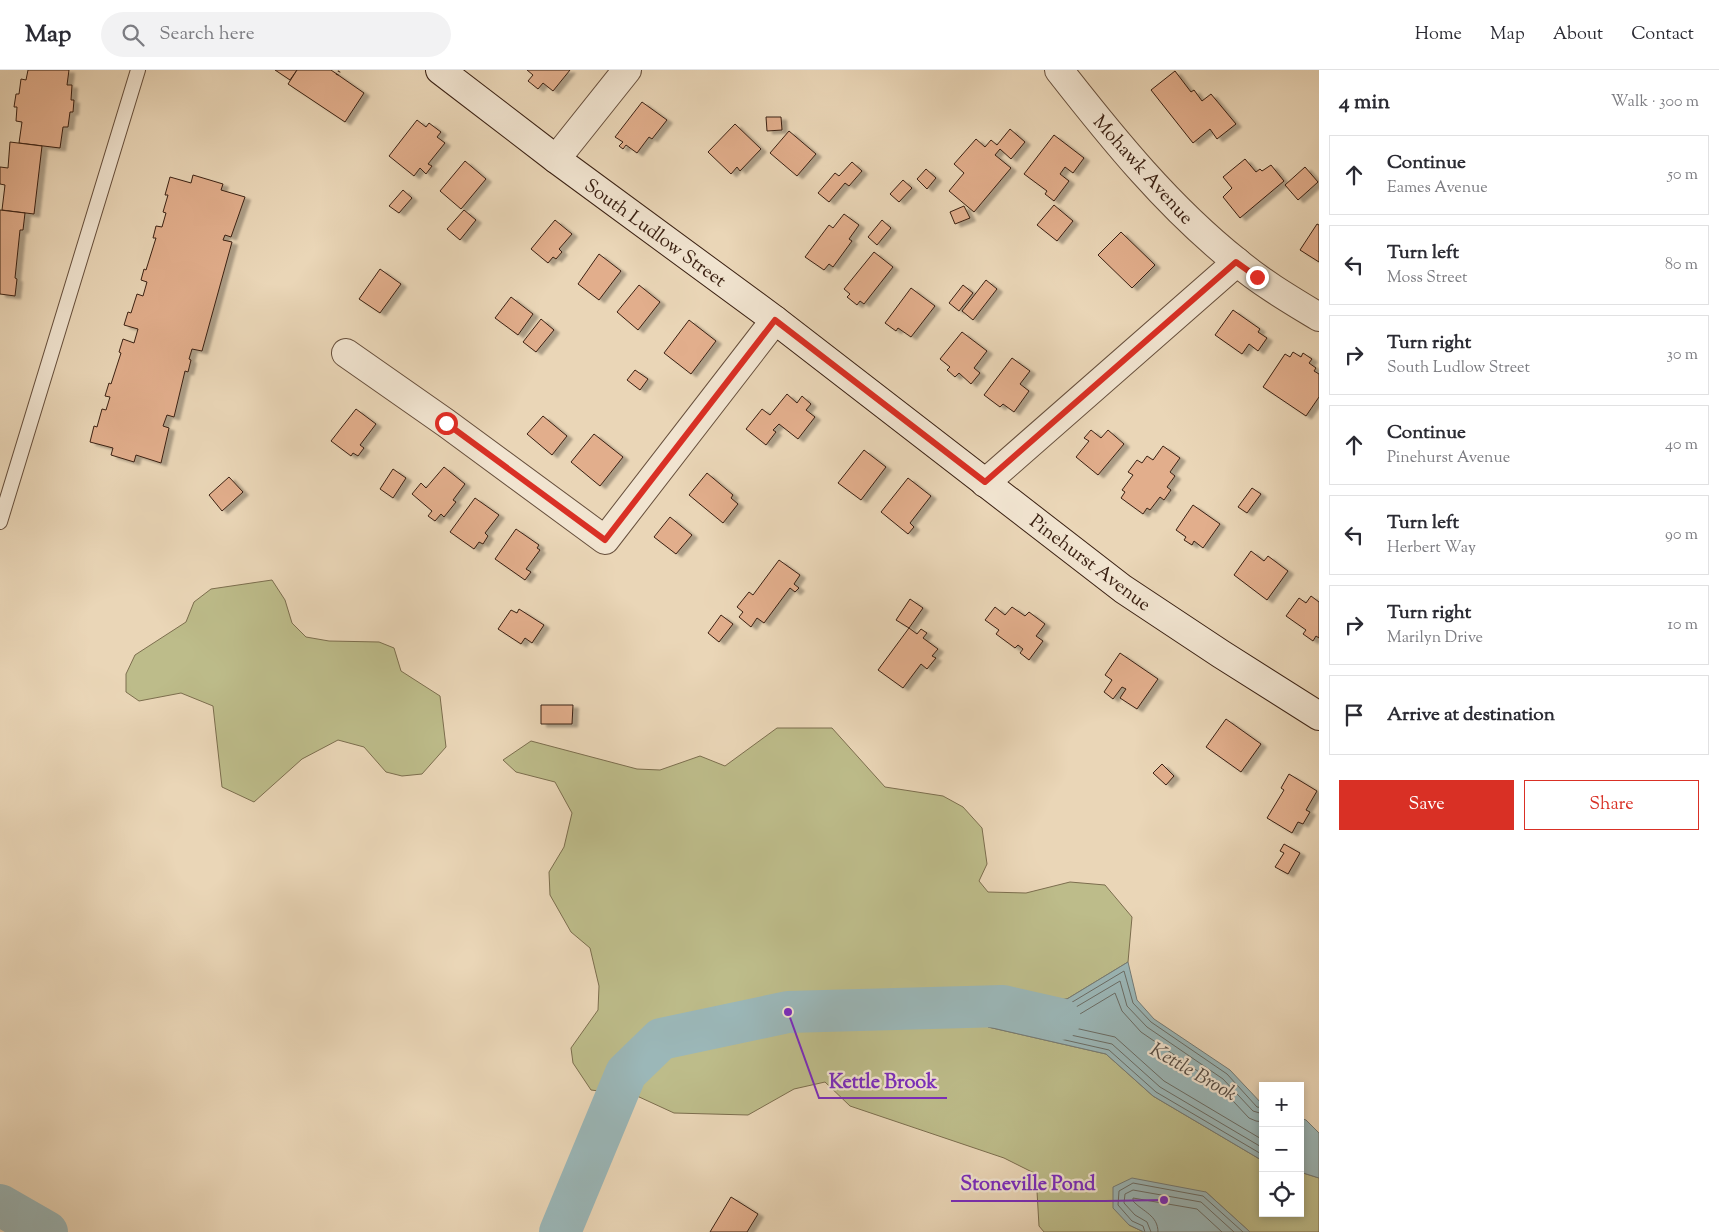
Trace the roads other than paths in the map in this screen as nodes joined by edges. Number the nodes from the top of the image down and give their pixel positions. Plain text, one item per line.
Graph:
1 (138, 70) edge
2 (440, 70) edge
3 (626, 70) edge
4 (1059, 70) edge
5 (556, 159) junction
6 (1236, 262) junction
7 (1319, 318) edge
8 (775, 320) junction
9 (346, 353) dead end
10 (873, 395) joint
11 (985, 482) junction
12 (0, 522) edge
13 (1319, 716) edge

1 - 12 lane
2 - 5 street, South Ludlow Street
3 - 5 street
4 - 6 street, Mohawk Avenue
5 - 8 street, South Ludlow Street
6 - 7 street, Mohawk Avenue
6 - 11 street
8 - 9 street
8 - 10 street, South Ludlow Street
10 - 11 street, Pinehurst Avenue
11 - 13 street, Pinehurst Avenue

